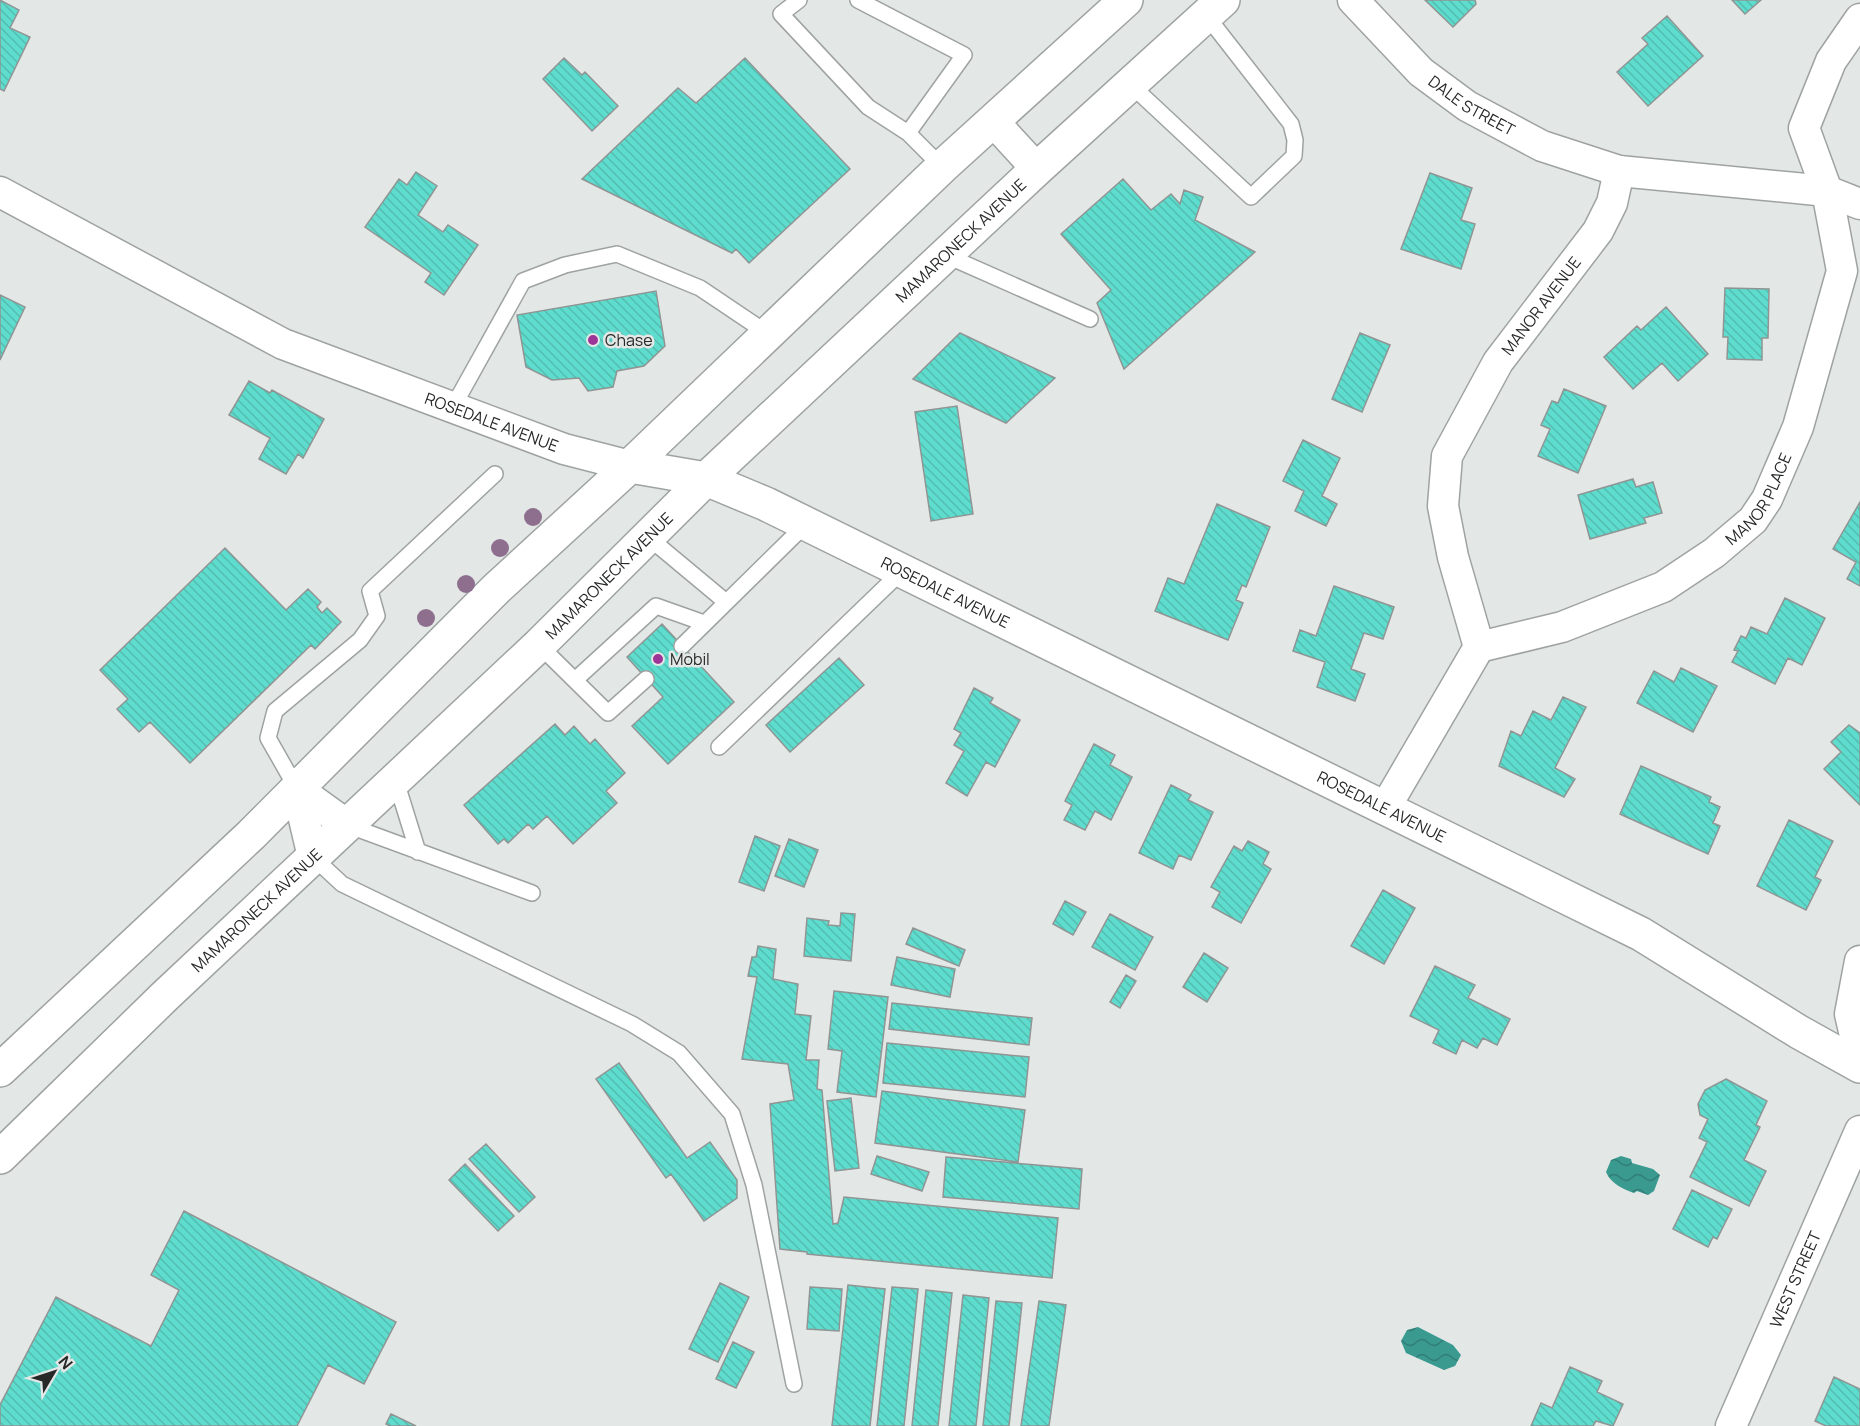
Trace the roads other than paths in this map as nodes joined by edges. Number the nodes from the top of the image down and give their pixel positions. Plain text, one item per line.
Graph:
1 (799, 0) edge
2 (858, 0) edge
3 (1126, 0) edge
4 (1353, 0) edge
5 (1214, 8) edge
6 (1860, 19) edge
7 (1131, 85) junction
8 (993, 121) junction
9 (908, 133) junction
10 (942, 167) junction
11 (1037, 169) junction
12 (1619, 171) junction
13 (1827, 191) junction
14 (0, 192) edge
15 (1860, 204) edge
16 (945, 255) junction
17 (1090, 319) dead end
18 (767, 333) junction
19 (453, 407) junction
20 (630, 466) junction
21 (495, 474) dead end
22 (706, 479) junction
23 (806, 524) junction
24 (648, 537) junction
25 (902, 571) junction
26 (726, 602) junction
27 (704, 623) junction
28 (539, 645) junction
29 (682, 646) dead end
30 (1479, 647) junction
31 (646, 679) dead end
32 (575, 680) junction
33 (718, 747) dead end
34 (395, 778) junction
35 (297, 789) junction
36 (1385, 808) junction
37 (347, 825) junction
38 (417, 852) junction
39 (313, 857) junction
40 (532, 892) dead end
41 (1860, 961) edge
42 (1860, 1057) edge
43 (1860, 1066) edge
44 (0, 1070) edge
45 (1860, 1131) edge
46 (0, 1157) edge
47 (794, 1384) dead end
48 (1731, 1426) edge

1 - 9 lane
2 - 9 lane
3 - 8 main road
4 - 12 street, DALE STREET
5 - 7 main road, MAMARONECK AVENUE
5 - 7 lane
6 - 13 street
7 - 11 main road, MAMARONECK AVENUE
8 - 10 main road
8 - 11 street
9 - 10 lane
10 - 18 main road
11 - 16 main road, MAMARONECK AVENUE
12 - 13 street
12 - 30 street, MANOR AVENUE
13 - 15 street
13 - 30 street, MANOR PLACE
14 - 19 street, ROSEDALE AVENUE
16 - 17 lane
16 - 22 main road, MAMARONECK AVENUE
18 - 19 lane
18 - 20 main road
19 - 20 street, ROSEDALE AVENUE
20 - 22 main road, ROSEDALE AVENUE
20 - 35 main road
21 - 35 lane
22 - 23 main road, ROSEDALE AVENUE
22 - 24 main road, MAMARONECK AVENUE
23 - 25 main road, ROSEDALE AVENUE
23 - 26 lane
24 - 26 lane
24 - 28 main road, MAMARONECK AVENUE
25 - 33 lane
25 - 36 main road, ROSEDALE AVENUE
26 - 27 lane
27 - 29 lane
27 - 32 lane
28 - 32 lane
28 - 34 main road, MAMARONECK AVENUE
30 - 36 street
31 - 32 lane
34 - 37 main road, MAMARONECK AVENUE
34 - 38 lane
35 - 37 street
35 - 39 street
35 - 44 main road
36 - 43 main road, ROSEDALE AVENUE
37 - 38 lane
37 - 39 main road, MAMARONECK AVENUE
38 - 40 lane
39 - 46 main road, MAMARONECK AVENUE
39 - 47 lane
41 - 42 street
45 - 48 street, WEST STREET

